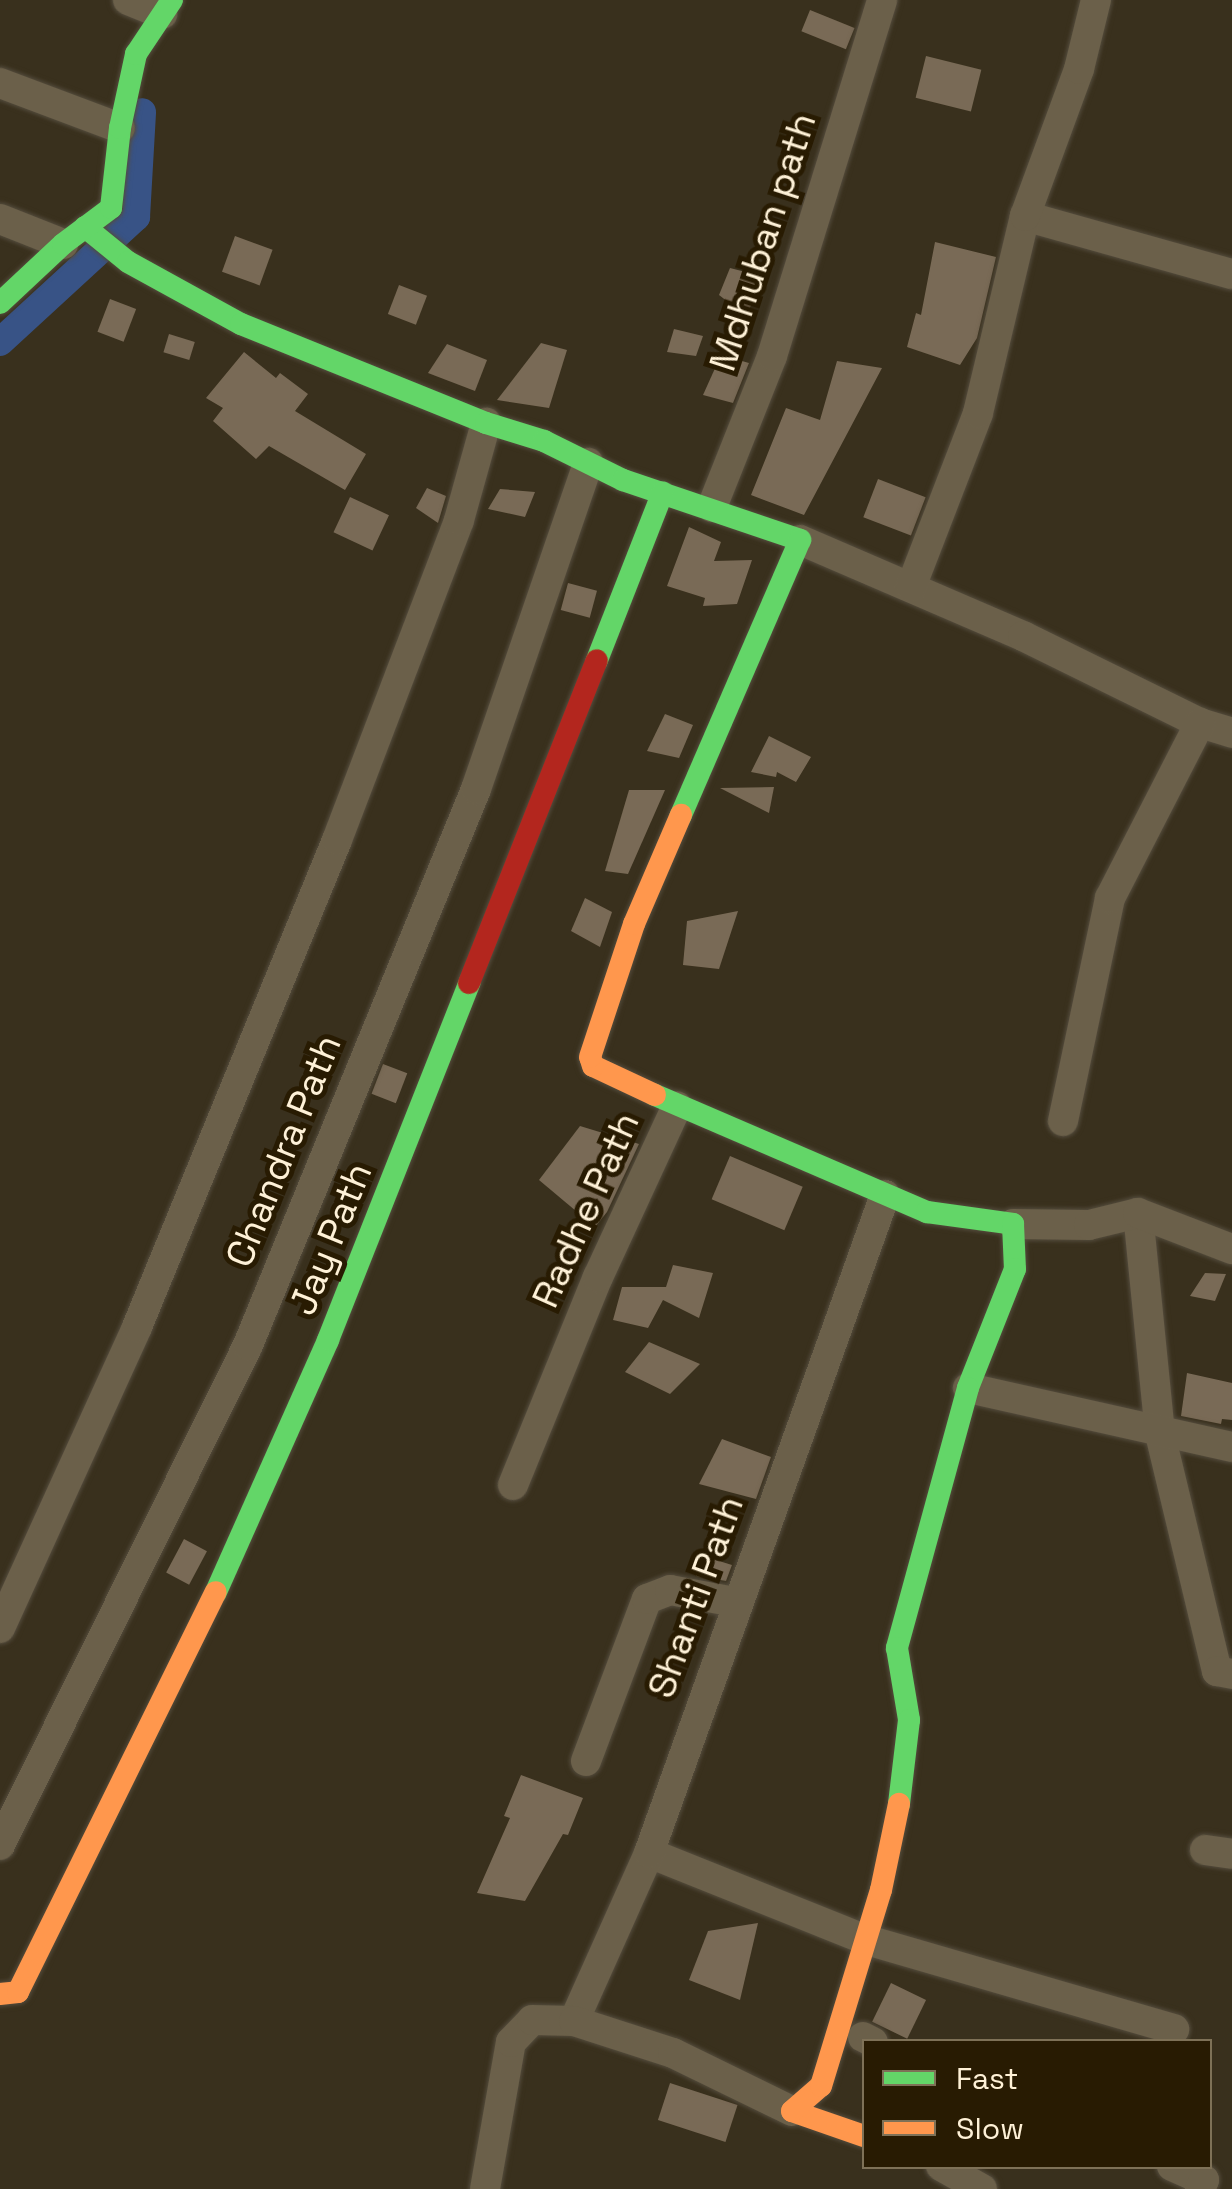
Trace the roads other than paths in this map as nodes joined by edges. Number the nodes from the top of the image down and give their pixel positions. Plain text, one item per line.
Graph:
1 (128, 0) edge
2 (882, 0) edge
3 (1096, 0) edge
4 (167, 7) edge
5 (0, 83) edge
6 (120, 128) junction
7 (1025, 216) junction
8 (0, 219) edge
9 (74, 236) junction
10 (1232, 274) edge
11 (0, 303) edge
12 (486, 424) junction
13 (588, 463) junction
14 (662, 492) junction
15 (712, 506) junction
16 (800, 540) junction
17 (912, 587) junction
18 (1200, 723) junction
19 (1232, 733) edge
20 (677, 1106) junction
21 (1063, 1121) dead end
22 (885, 1196) junction
23 (1138, 1213) junction
24 (1013, 1224) junction
25 (1232, 1249) edge
26 (968, 1388) junction
27 (1160, 1434) junction
28 (1232, 1447) edge
29 (512, 1484) dead end
30 (736, 1602) junction
31 (0, 1628) edge
32 (1232, 1674) edge
33 (586, 1761) dead end
34 (0, 1846) edge
35 (649, 1853) junction
36 (867, 1940) junction
37 (9, 1993) edge
38 (574, 2021) junction
39 (1174, 2029) dead end
40 (792, 2111) junction
41 (862, 2135) edge
42 (946, 2169) edge
43 (1178, 2169) edge
44 (1210, 2186) edge
45 (484, 2189) edge
46 (982, 2189) edge

1 - 4 street
2 - 15 street, Mdhuban path
3 - 7 street
4 - 6 street
5 - 6 street
6 - 9 street
7 - 10 street
7 - 17 street
8 - 9 street
9 - 11 street
9 - 12 street
12 - 13 street
12 - 31 street
13 - 14 street
13 - 34 street, Chandra Path
14 - 15 street
14 - 37 street, Jay Path
15 - 16 street
16 - 17 street
16 - 20 street
17 - 18 street
18 - 19 street
18 - 21 street
20 - 22 street
20 - 29 street, Radhe Path
22 - 24 street
22 - 30 street, Shanti Path
23 - 24 street
23 - 25 street
23 - 27 street
24 - 26 street
26 - 27 street
26 - 36 street
27 - 28 street
27 - 32 street
30 - 33 street
30 - 35 street, Shanti Path
35 - 36 street
35 - 38 street, Shanti Path
36 - 39 street
36 - 40 street
38 - 40 street
38 - 45 street
40 - 41 street
42 - 46 street
43 - 44 street

